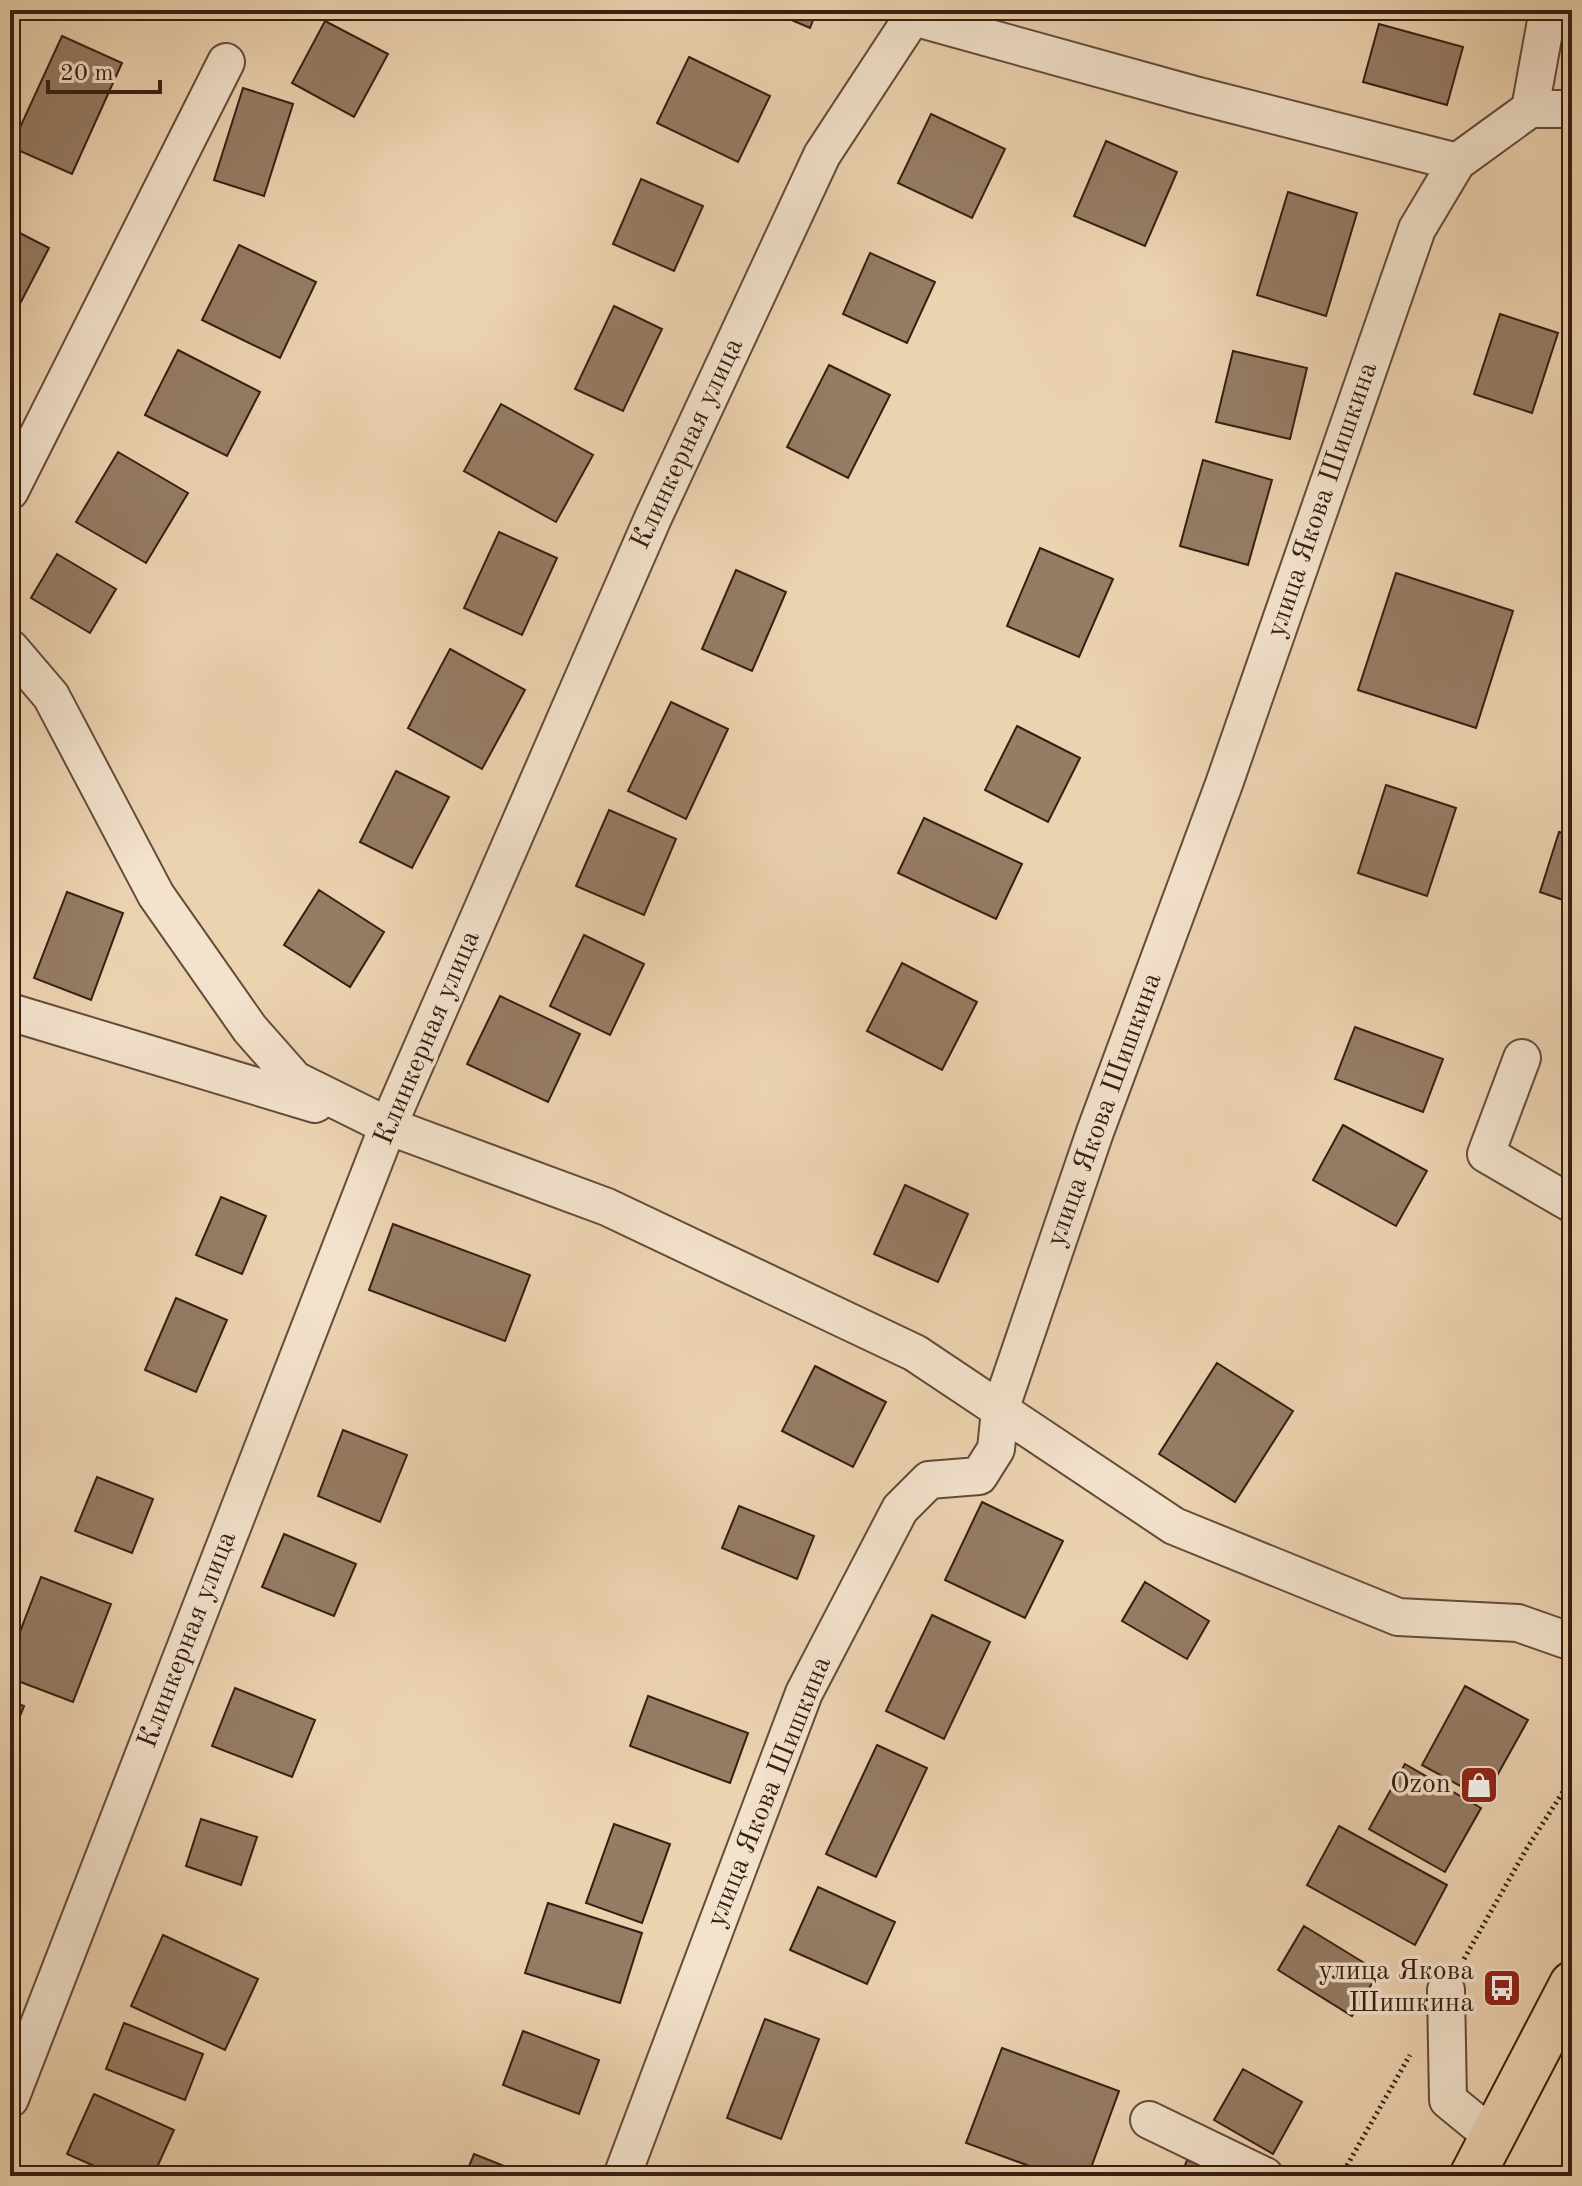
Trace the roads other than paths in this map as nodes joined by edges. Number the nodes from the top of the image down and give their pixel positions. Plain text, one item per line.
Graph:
1 (1548, 10) edge
2 (915, 14) edge
3 (226, 62) dead end
4 (1530, 109) junction
5 (1572, 109) edge
6 (1457, 162) junction
7 (10, 491) edge
8 (10, 648) edge
9 (10, 1012) edge
10 (1522, 1058) dead end
11 (388, 1126) junction
12 (1572, 1204) edge
13 (1000, 1410) junction
14 (1572, 1642) edge
15 (1572, 1984) edge
16 (1446, 1990) dead end
17 (10, 2099) edge
18 (1149, 2120) dead end
19 (1492, 2136) junction
20 (622, 2176) edge
21 (1265, 2176) edge
22 (1472, 2176) edge

1 - 4 street
2 - 6 street
2 - 11 street, Клинкерная улица
3 - 7 street
4 - 5 street
4 - 6 street, улица Якова Шишкина
6 - 13 street, улица Якова Шишкина
8 - 11 street
9 - 11 street
10 - 12 street
11 - 13 street
11 - 17 street, Клинкерная улица
13 - 14 street
13 - 20 street, улица Якова Шишкина
15 - 19 main road
16 - 19 street
18 - 21 street
19 - 22 main road

